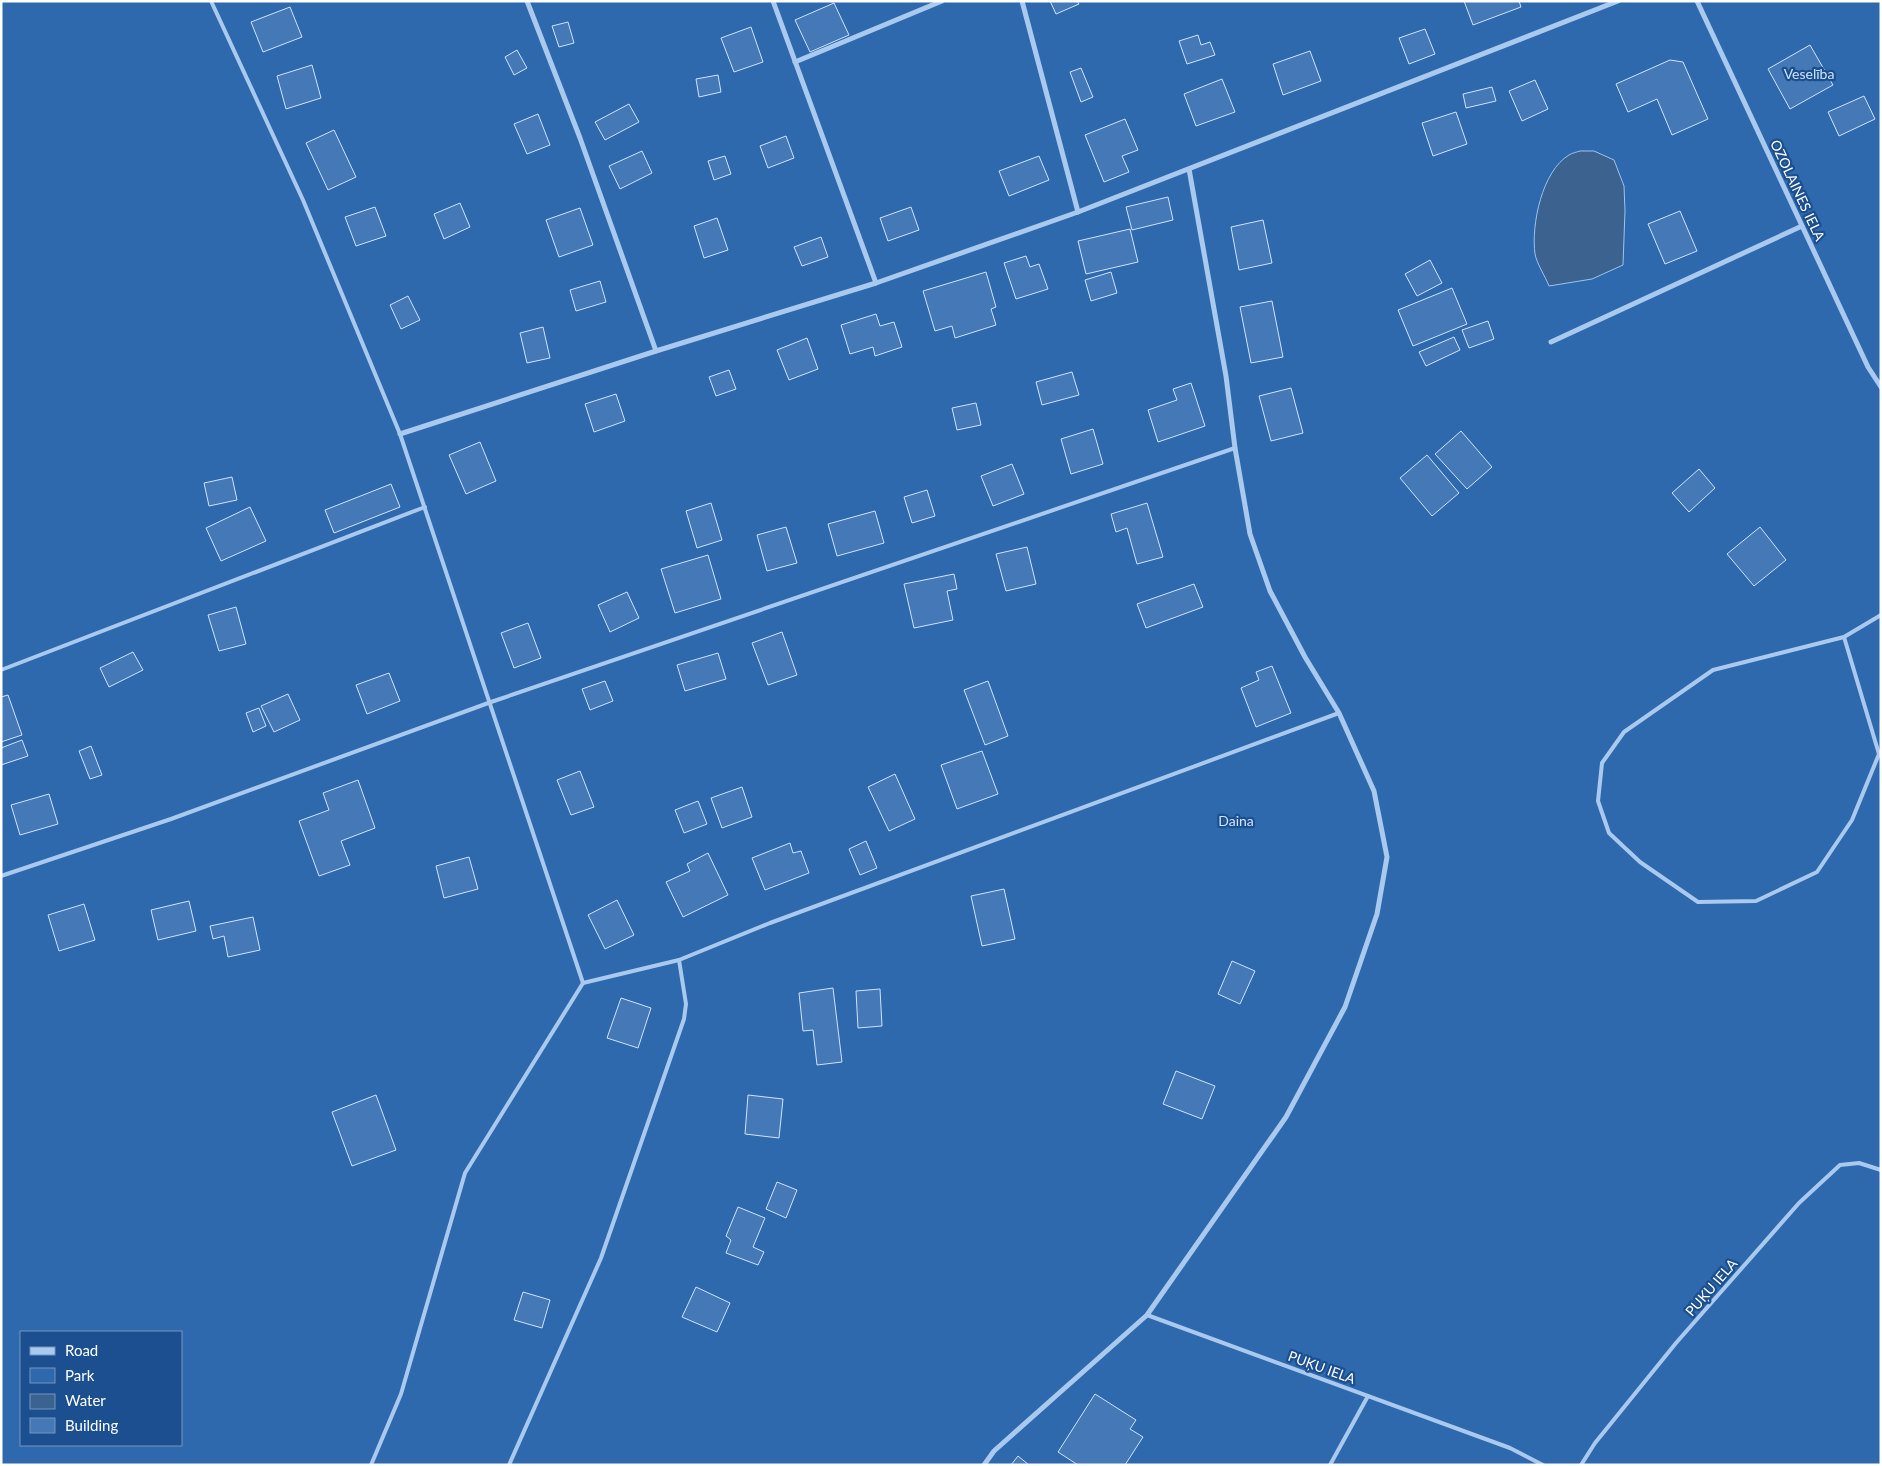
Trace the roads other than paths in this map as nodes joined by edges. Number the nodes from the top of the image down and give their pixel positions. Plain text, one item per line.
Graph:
1 (210, 1) edge
2 (527, 1) edge
3 (773, 1) edge
4 (942, 1) edge
5 (1022, 1) edge
6 (1618, 1) edge
7 (1697, 1) edge
8 (795, 62) junction
9 (1189, 169) junction
10 (1078, 212) junction
11 (1802, 226) junction
12 (876, 283) junction
13 (1551, 342) dead end
14 (656, 351) junction
15 (1881, 388) edge
16 (400, 434) junction
17 (1235, 448) junction
18 (425, 507) junction
19 (1881, 615) edge
20 (1844, 636) junction
21 (1, 670) edge
22 (491, 702) junction
23 (1339, 714) junction
24 (1, 876) edge
25 (679, 960) junction
26 (583, 983) junction
27 (1881, 1170) edge
28 (1147, 1315) junction
29 (1368, 1396) junction
30 (371, 1465) edge
31 (509, 1465) edge
32 (984, 1465) edge
33 (1330, 1465) edge
34 (1543, 1465) edge
35 (1581, 1465) edge

1 - 16 lane
2 - 14 street
3 - 8 street
4 - 8 street
5 - 10 street
6 - 9 street
7 - 11 street, OZOLAINES IELA
8 - 12 street
9 - 10 street
9 - 17 street
10 - 12 street
11 - 13 street
11 - 15 street, OZOLAINES IELA
12 - 14 street
14 - 16 street
16 - 18 lane
17 - 22 lane
17 - 23 street
18 - 21 lane
18 - 22 lane
19 - 20 lane
20 - 20 lane
22 - 24 lane
22 - 26 lane
23 - 25 lane
23 - 28 street
25 - 26 lane
25 - 31 lane
26 - 30 lane
27 - 35 lane, PUĶU IELA
28 - 29 lane, PUĶU IELA
28 - 32 street
29 - 33 lane
29 - 34 lane, PUĶU IELA

